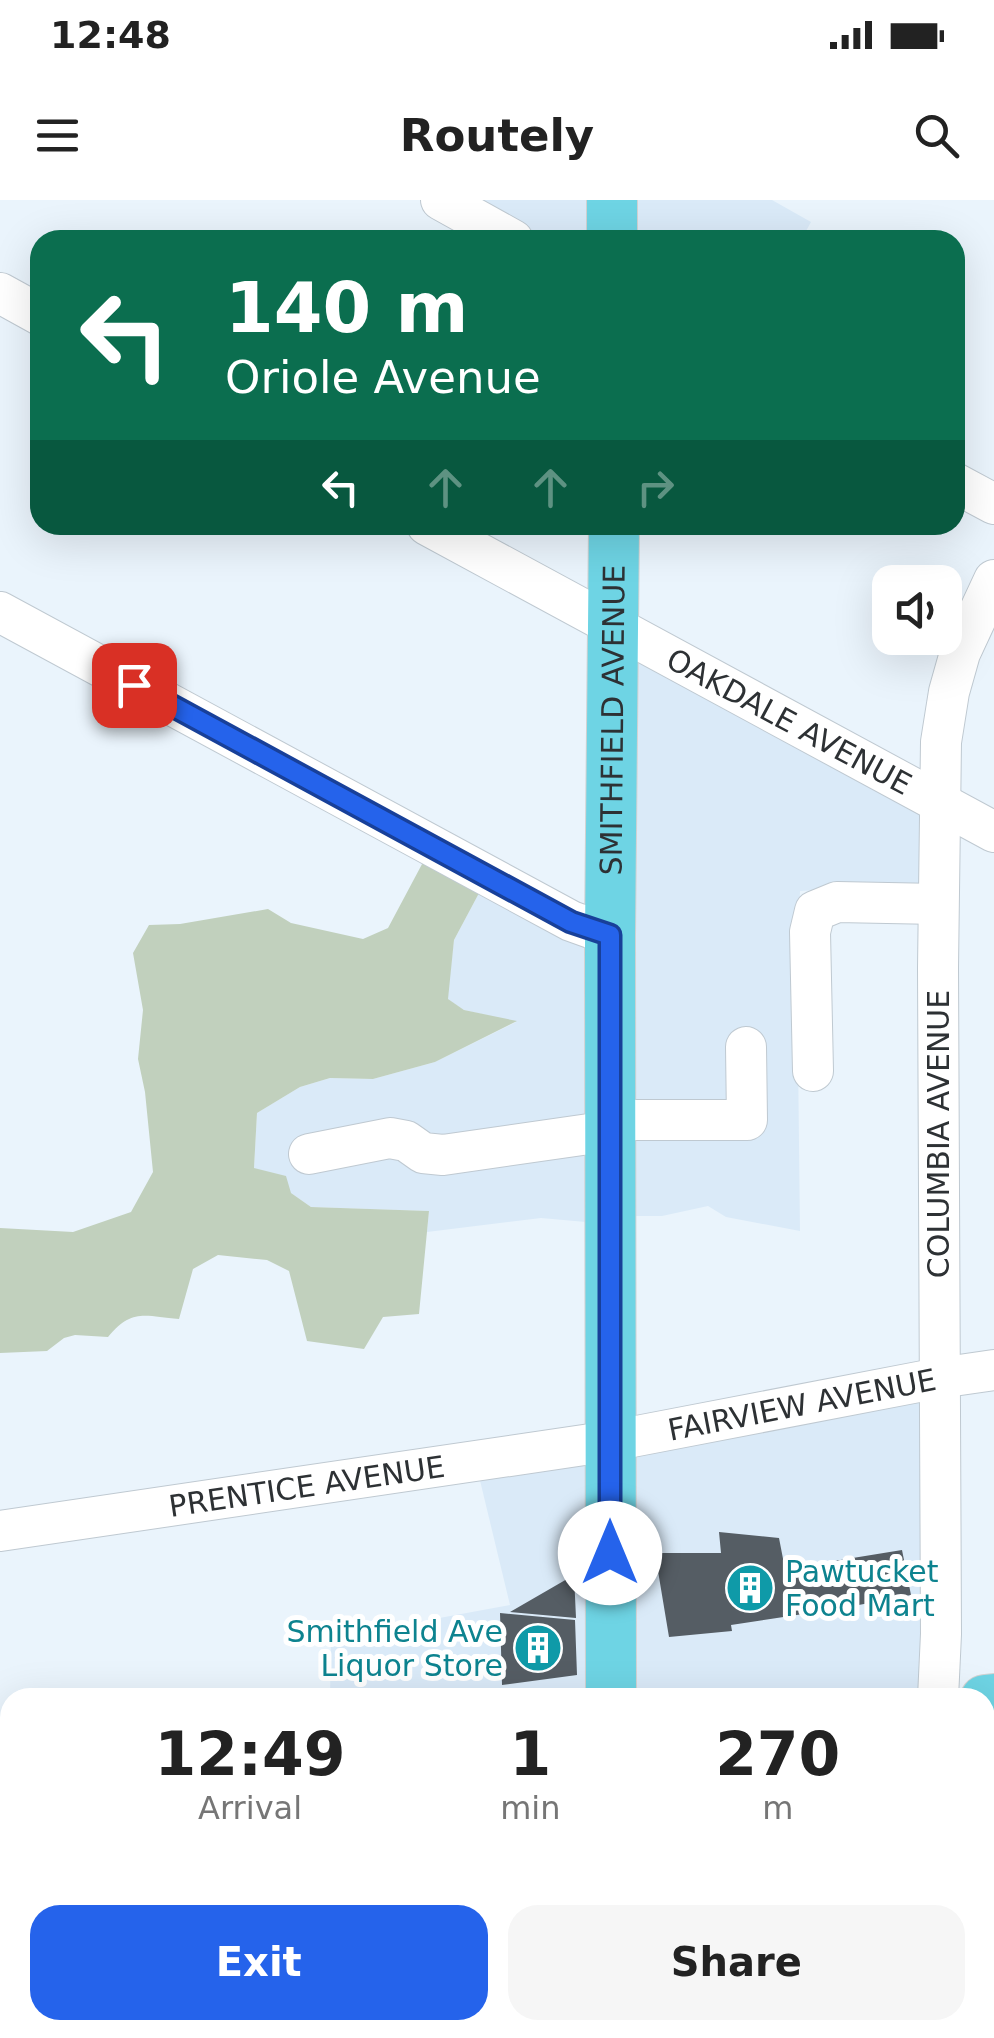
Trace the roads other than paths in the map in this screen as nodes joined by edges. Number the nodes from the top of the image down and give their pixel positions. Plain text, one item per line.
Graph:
1 (441, 200) edge
2 (612, 200) edge
3 (496, 230) edge
4 (612, 230) edge
5 (0, 293) edge
6 (30, 310) edge
7 (965, 488) edge
8 (994, 504) edge
9 (445, 535) edge
10 (614, 535) edge
11 (994, 580) edge
12 (0, 612) edge
13 (614, 627) junction
14 (939, 802) junction
15 (994, 832) edge
16 (938, 904) junction
17 (610, 935) junction
18 (746, 1047) dead end
19 (813, 1070) dead end
20 (610, 1126) junction
21 (308, 1154) dead end
22 (994, 1370) edge
23 (939, 1378) junction
24 (611, 1442) junction
25 (0, 1531) edge
26 (611, 1688) edge
27 (938, 1688) edge

1 - 3 street
2 - 4 main road
5 - 6 street
7 - 8 street
9 - 13 street, OAKDALE AVENUE
10 - 13 main road, SMITHFIELD AVENUE
11 - 14 street, COLUMBIA AVENUE
12 - 17 street
13 - 14 street, OAKDALE AVENUE
13 - 17 main road, SMITHFIELD AVENUE
14 - 15 street, OAKDALE AVENUE
14 - 16 street, COLUMBIA AVENUE
16 - 19 street
16 - 23 street, COLUMBIA AVENUE
17 - 20 main road, SMITHFIELD AVENUE
18 - 20 street
20 - 21 street
20 - 24 main road, SMITHFIELD AVENUE
22 - 23 street, FAIRVIEW AVENUE
23 - 24 street, FAIRVIEW AVENUE
23 - 27 street, COLUMBIA AVENUE
24 - 25 street, PRENTICE AVENUE
24 - 26 main road, SMITHFIELD AVENUE

